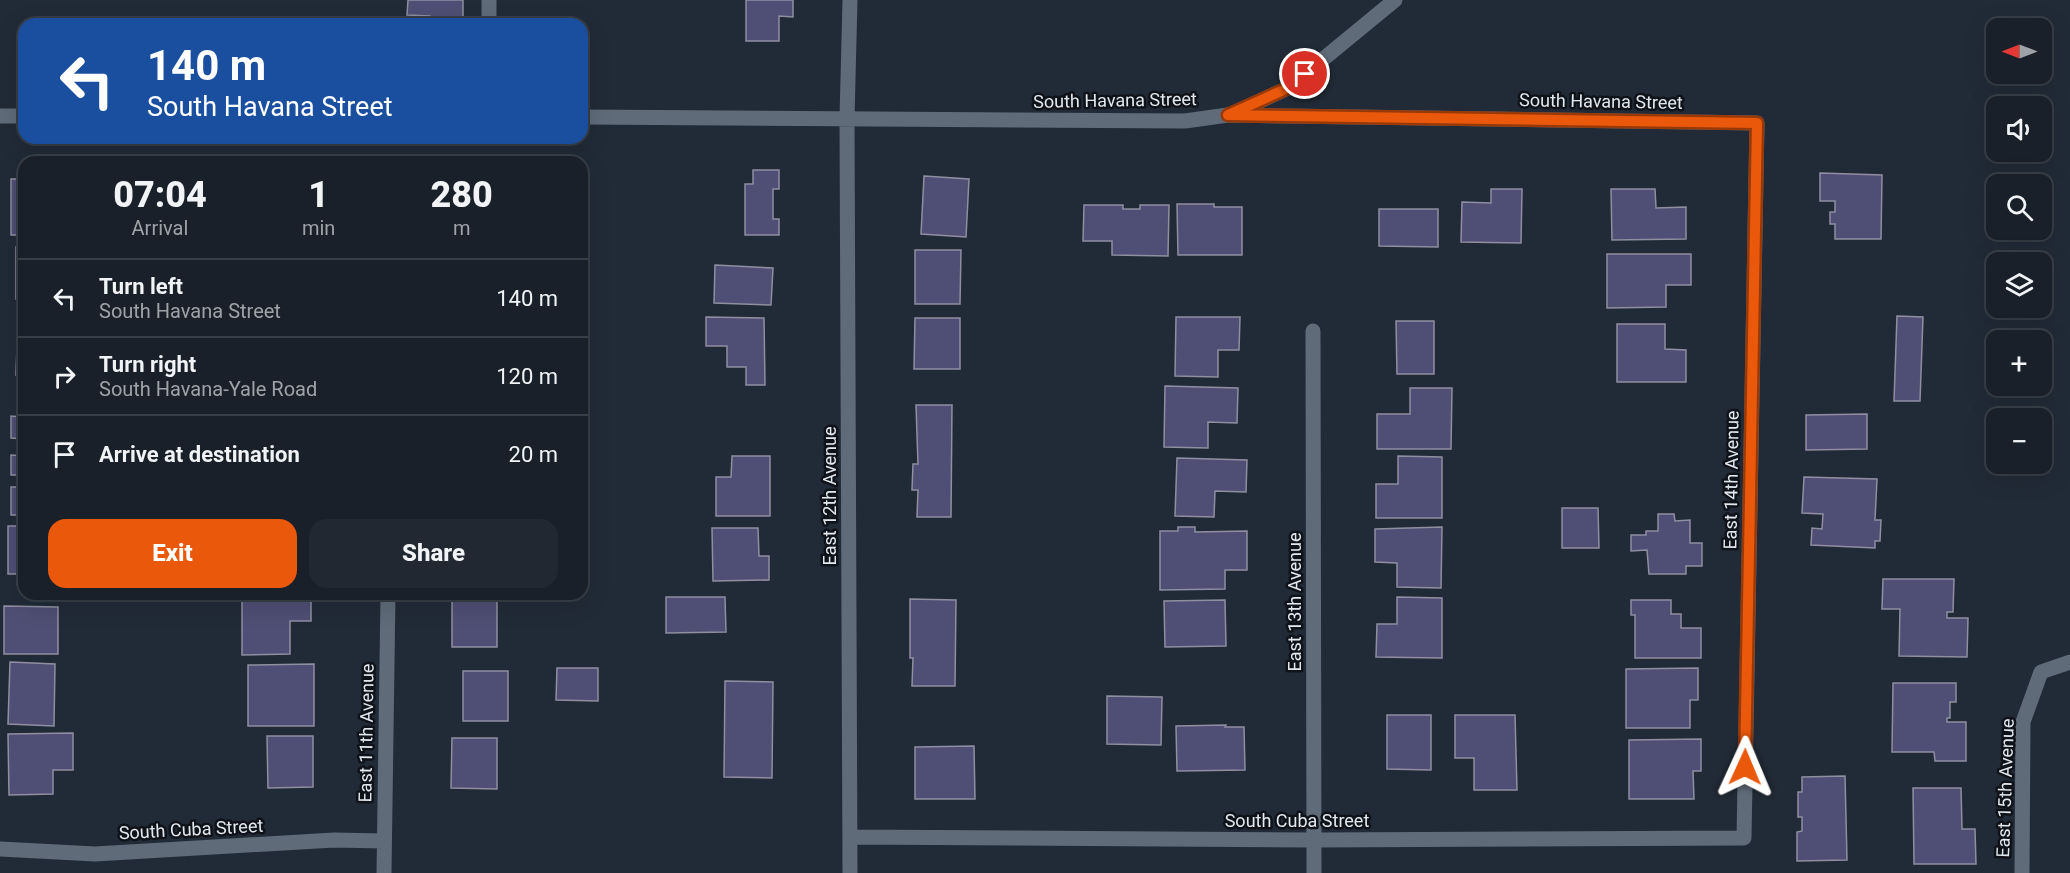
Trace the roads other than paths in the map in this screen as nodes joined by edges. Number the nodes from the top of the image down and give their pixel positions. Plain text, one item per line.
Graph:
1 (489, 0) edge
2 (850, 0) edge
3 (1395, 0) edge
4 (489, 18) edge
5 (1228, 115) junction
6 (0, 116) edge
7 (18, 116) edge
8 (588, 117) edge
9 (847, 118) junction
10 (1757, 123) joint
11 (1313, 331) dead end
12 (388, 600) edge
13 (2070, 662) edge
14 (850, 837) junction
15 (1744, 838) joint
16 (1314, 840) junction
17 (384, 841) junction
18 (0, 849) edge
19 (384, 873) edge
20 (850, 873) edge
21 (1314, 873) edge
22 (2022, 873) edge

1 - 4 street
2 - 9 street
3 - 5 street
5 - 9 street, South Havana Street
5 - 10 street, South Havana Street
6 - 7 street
8 - 9 street, South Havana Street
9 - 14 street, East 12th Avenue
10 - 15 street, East 14th Avenue
11 - 16 street, East 13th Avenue
12 - 17 street, East 11th Avenue
13 - 22 street, East 15th Avenue
14 - 16 street, South Cuba Street
14 - 20 street, East 12th Avenue
15 - 16 street, South Cuba Street
16 - 21 street, East 13th Avenue
17 - 18 street, South Cuba Street
17 - 19 street, East 11th Avenue

